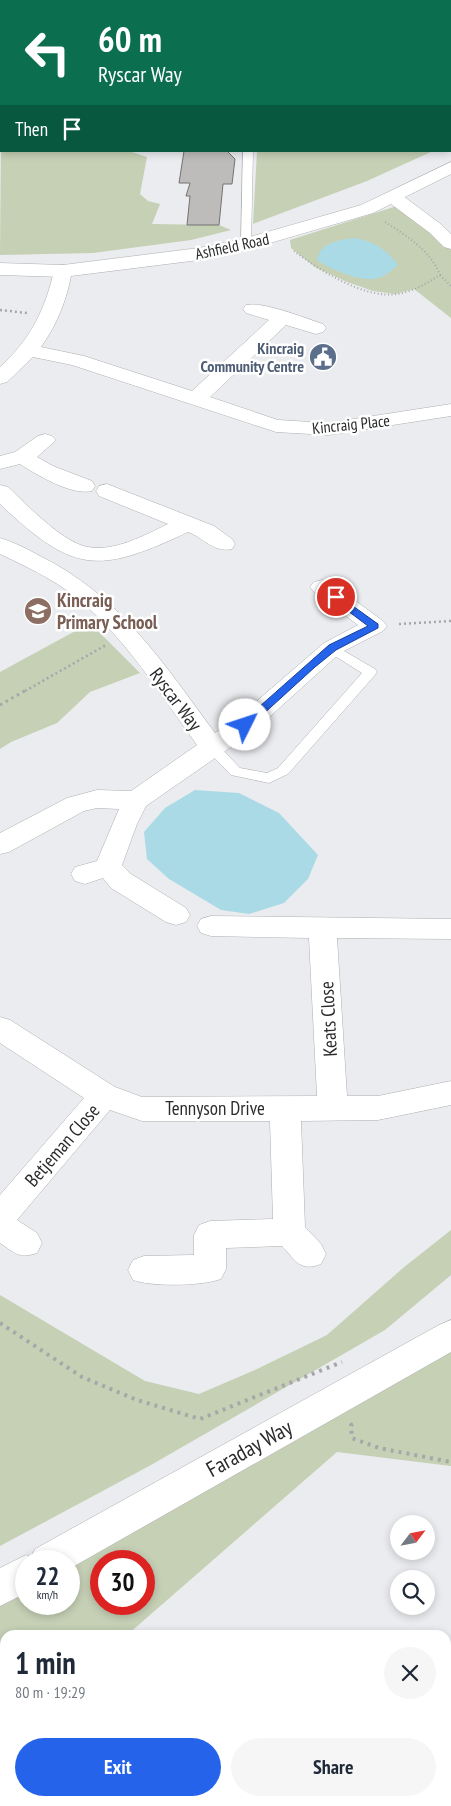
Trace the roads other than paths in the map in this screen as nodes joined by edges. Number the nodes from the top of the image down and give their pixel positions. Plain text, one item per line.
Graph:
1 (248, 152) edge
2 (451, 167) edge
3 (393, 197) junction
4 (443, 226) edge
5 (451, 243) edge
6 (246, 244) junction
7 (0, 268) edge
8 (63, 271) junction
9 (253, 309) dead end
10 (284, 317) junction
11 (316, 328) dead end
12 (29, 350) junction
13 (0, 378) edge
14 (195, 400) junction
15 (451, 410) edge
16 (45, 440) dead end
17 (23, 457) junction
18 (0, 463) edge
19 (45, 471) junction
20 (0, 484) edge
21 (84, 486) dead end
22 (107, 491) dead end
23 (0, 492) edge
24 (187, 524) junction
25 (224, 544) dead end
26 (0, 545) edge
27 (322, 587) dead end
28 (332, 648) junction
29 (212, 747) junction
30 (136, 800) junction
31 (0, 845) edge
32 (176, 915) dead end
33 (211, 926) dead end
34 (323, 929) junction
35 (451, 929) edge
36 (0, 1028) edge
37 (451, 1093) edge
38 (104, 1096) junction
39 (285, 1108) junction
40 (333, 1109) junction
41 (0, 1217) edge
42 (144, 1270) dead end
43 (451, 1335) edge
44 (68, 1550) edge
45 (15, 1579) edge
46 (0, 1588) edge

1 - 6 lane
2 - 3 street, Ashfield Road
3 - 4 street
3 - 6 street, Ashfield Road
4 - 5 street
6 - 8 street, Ashfield Road
7 - 8 street, Ashfield Road
8 - 12 street
9 - 10 street
10 - 11 street
10 - 14 street
12 - 13 street
12 - 14 street, Kincraig Place
14 - 15 street, Kincraig Place
16 - 17 street
17 - 18 street
17 - 19 street
19 - 20 street
19 - 21 street
22 - 24 street
23 - 24 street
24 - 25 street
26 - 29 street, Ryscar Way
27 - 28 street, Ryscar Way
28 - 29 street, Ryscar Way
28 - 29 lane
29 - 30 street
30 - 31 street
30 - 32 street
33 - 34 street
34 - 35 street
34 - 40 street, Keats Close
36 - 38 street, Tennyson Drive
37 - 40 street, Tennyson Drive
38 - 39 street, Tennyson Drive
38 - 41 street, Betjeman Close
39 - 40 street, Tennyson Drive
39 - 42 street
43 - 44 street, Faraday Way
45 - 46 street

